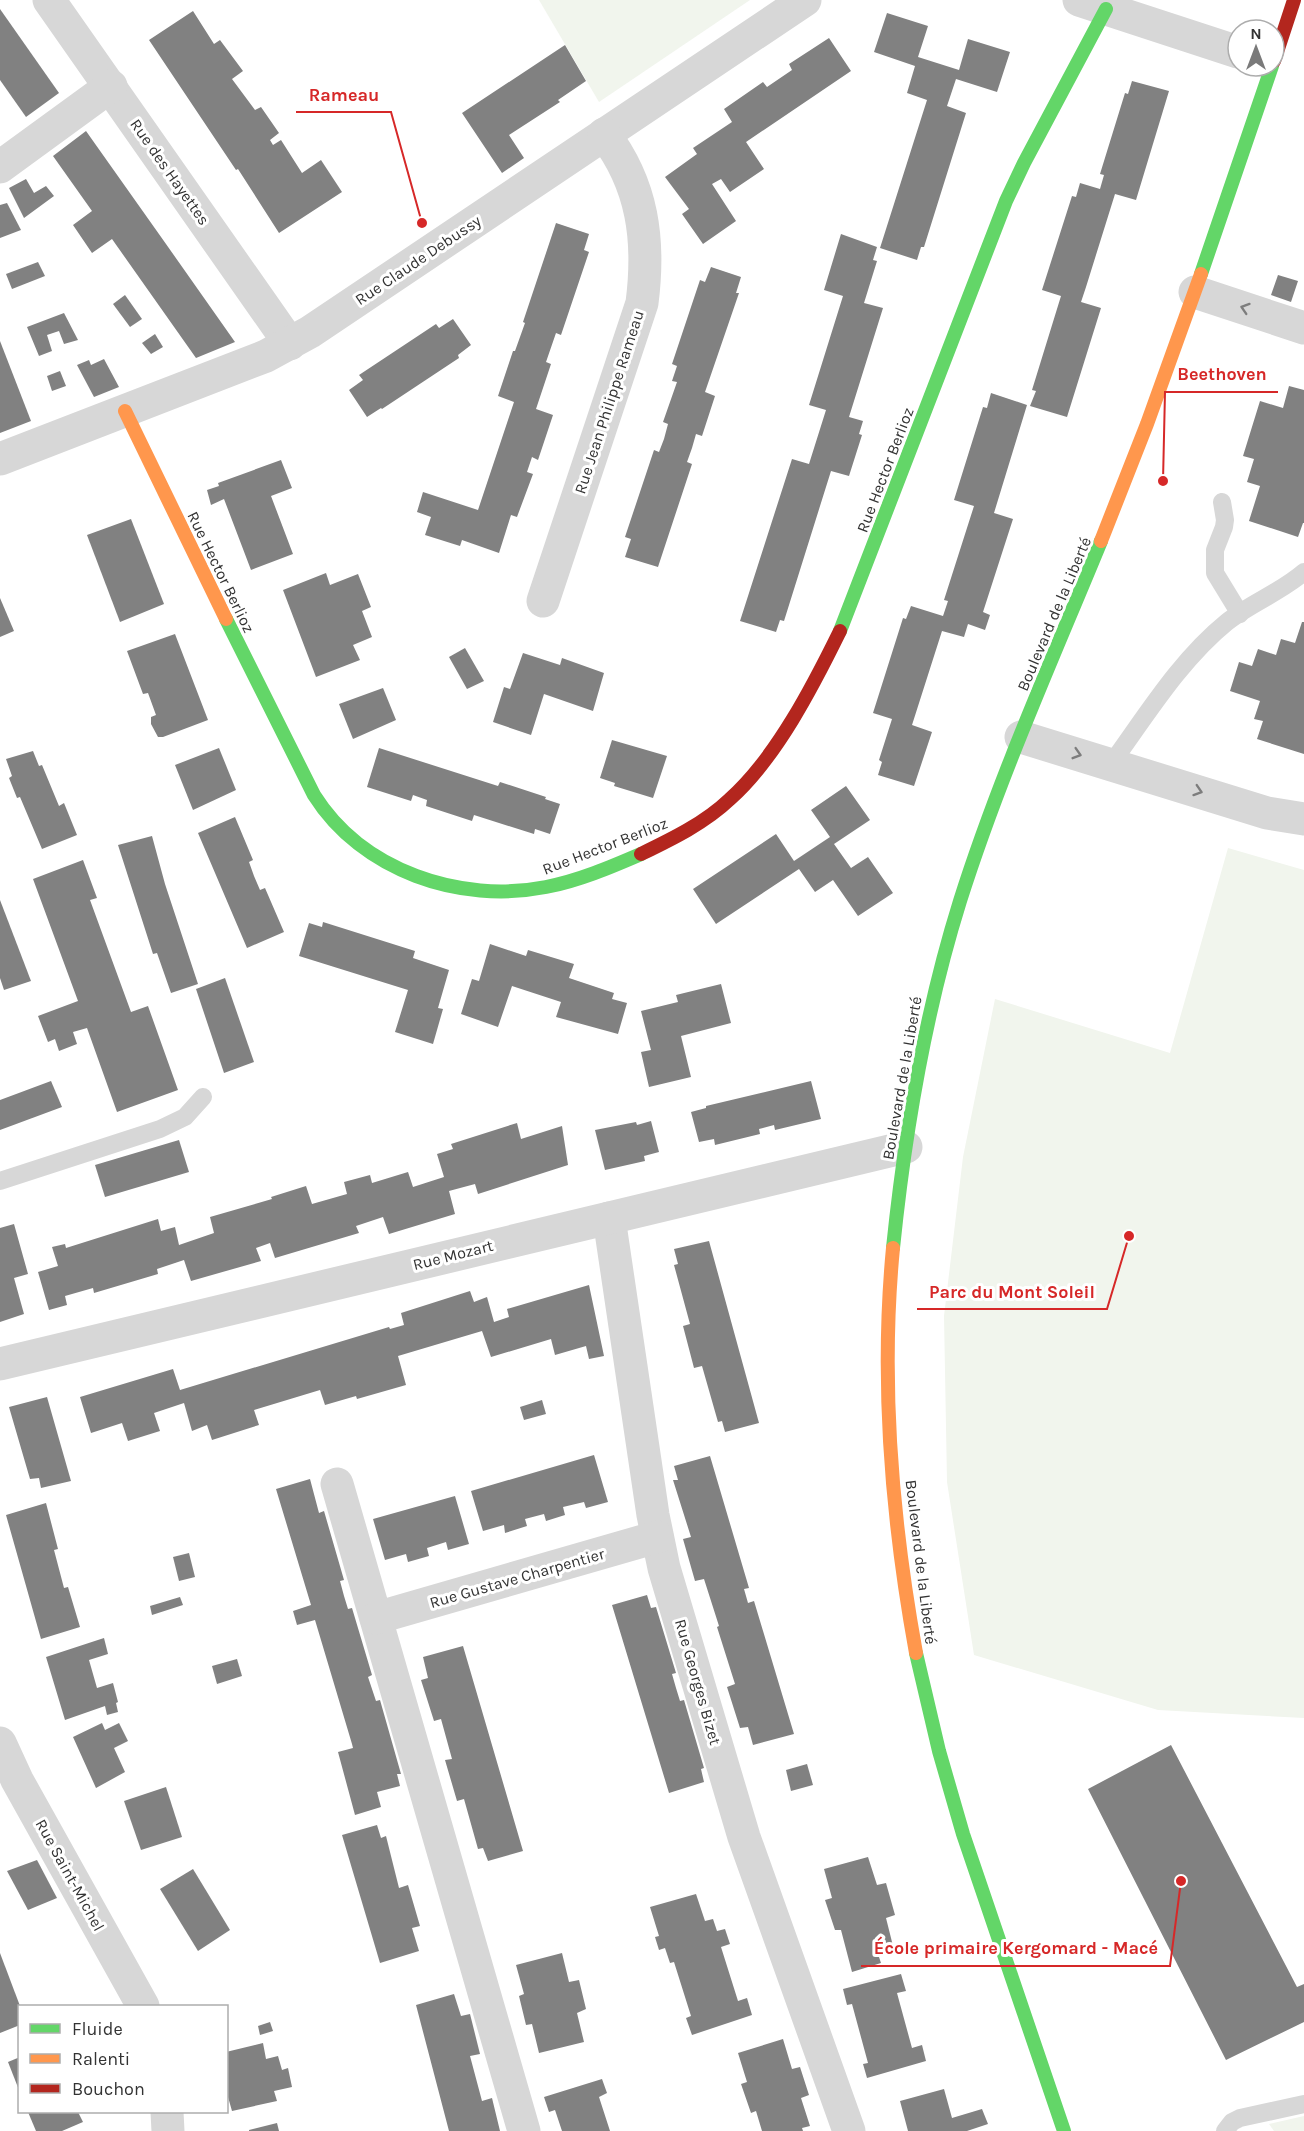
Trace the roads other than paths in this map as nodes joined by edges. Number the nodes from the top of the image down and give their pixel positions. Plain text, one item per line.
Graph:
1 (49, 0) edge
2 (805, 0) edge
3 (1294, 0) edge
4 (1092, 5) edge
5 (1286, 24) edge
6 (1226, 48) edge
7 (1268, 78) edge
8 (111, 86) junction
9 (604, 134) junction
10 (0, 167) edge
11 (1196, 292) junction
12 (1304, 328) edge
13 (290, 344) junction
14 (125, 411) junction
15 (0, 459) edge
16 (1222, 502) dead end
17 (1304, 572) edge
18 (543, 602) dead end
19 (1240, 614) junction
20 (1021, 737) junction
21 (1111, 764) junction
22 (1304, 819) edge
23 (203, 1097) dead end
24 (906, 1147) junction
25 (0, 1181) edge
26 (609, 1218) junction
27 (0, 1364) edge
28 (337, 1484) dead end
29 (657, 1537) junction
30 (376, 1618) junction
31 (0, 1743) edge
32 (142, 2005) edge
33 (1304, 2104) edge
34 (167, 2113) edge
35 (168, 2131) edge
36 (524, 2131) edge
37 (849, 2131) edge
38 (1064, 2131) edge
39 (1225, 2131) edge

1 - 8 street, Rue des Hayettes
2 - 9 street, Rue Claude Debussy
3 - 5 main road
4 - 6 street
4 - 14 main road, Rue Hector Berlioz
7 - 11 main road, Boulevard de la Liberté
8 - 10 street
8 - 13 street, Rue des Hayettes
9 - 13 street, Rue Claude Debussy
9 - 18 street, Rue Jean Philippe Rameau
12 -> 11 street
11 - 20 main road, Boulevard de la Liberté
13 - 14 street, Rue Claude Debussy
14 - 15 street, Rue Claude Debussy
16 - 19 lane
17 - 19 lane
19 - 21 lane
20 -> 21 street
20 - 24 main road, Boulevard de la Liberté
21 -> 22 street
23 - 25 lane
24 - 26 street, Rue Mozart
24 - 38 main road, Boulevard de la Liberté
26 - 27 street, Rue Mozart
26 - 29 street, Rue Georges Bizet
28 - 30 street
29 - 30 street, Rue Gustave Charpentier
29 - 37 street, Rue Georges Bizet
30 - 36 street
31 - 32 street, Rue Saint-Michel
33 - 39 lane
34 - 35 street

